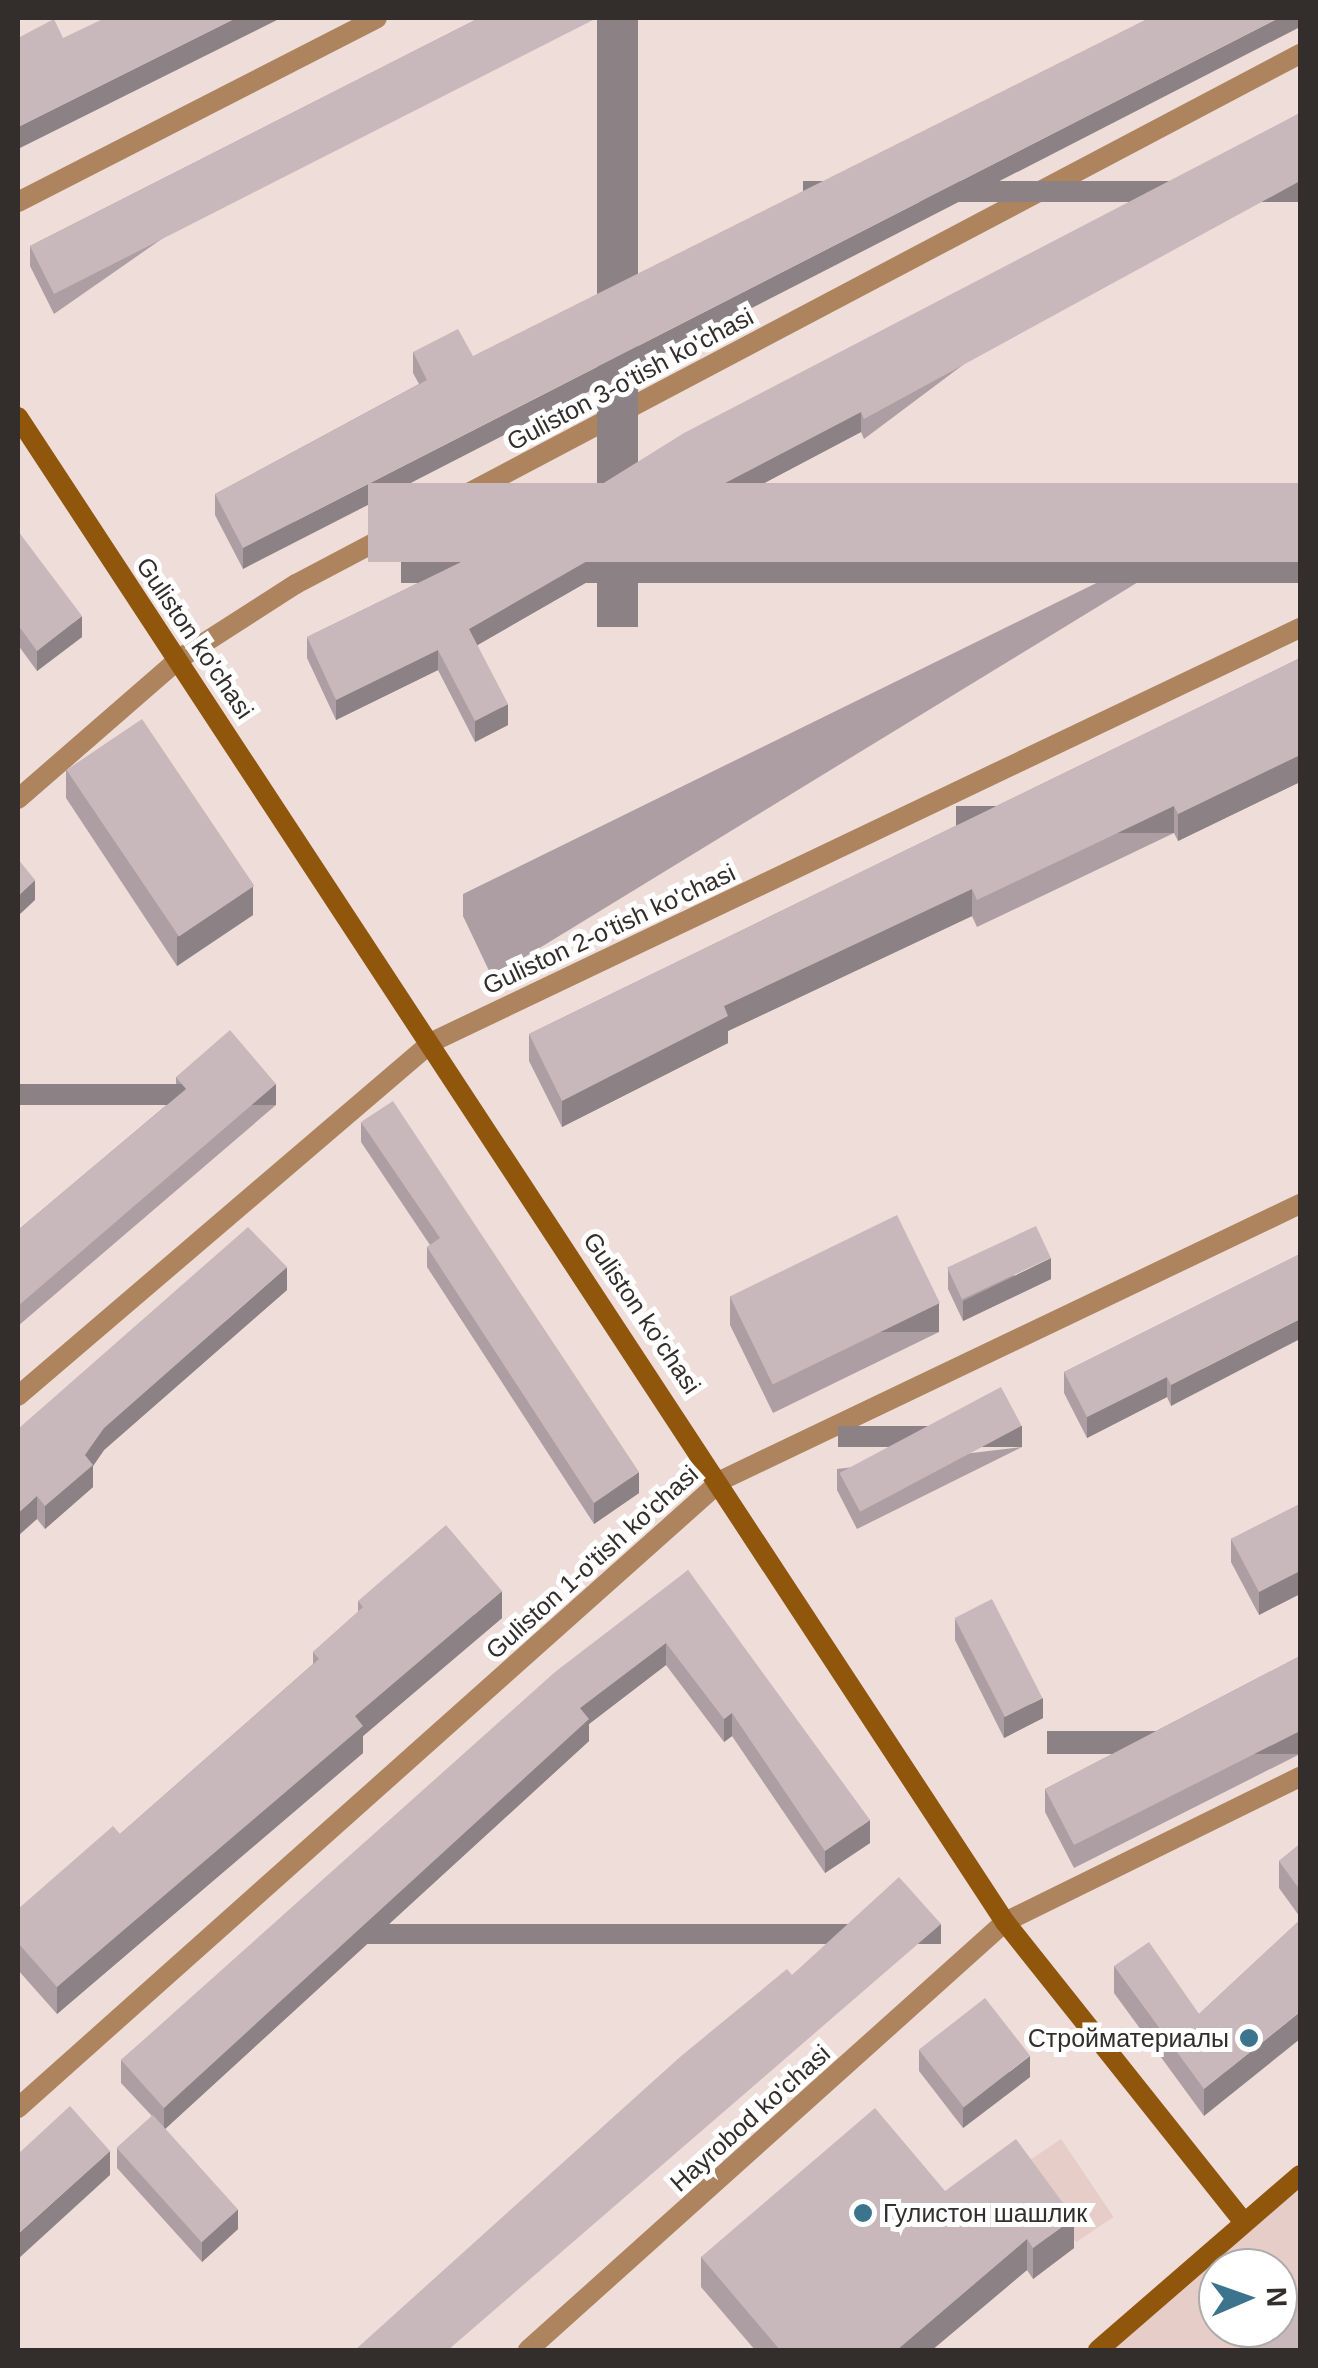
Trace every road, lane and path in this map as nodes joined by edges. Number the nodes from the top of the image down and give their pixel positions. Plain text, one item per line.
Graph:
1 (377, 18) edge
2 (1300, 54) edge
3 (18, 202) edge
4 (18, 417) edge
5 (1300, 628) edge
6 (179, 659) junction
7 (18, 800) edge
8 (432, 1042) junction
9 (1300, 1204) edge
10 (18, 1396) edge
11 (722, 1480) junction
12 (1300, 1777) edge
13 (1005, 1922) junction
14 (18, 2108) edge
15 (1300, 2175) edge
16 (1244, 2222) junction
17 (528, 2350) edge
18 (1098, 2350) edge

1 - 3 street
2 - 6 street, Guliston 3-o'tish ko'chasi
4 - 6 main road, Guliston ko'chasi
5 - 8 street, Guliston 2-o'tish ko'chasi
6 - 7 street, Guliston 3-o'tish ko'chasi
6 - 8 main road, Guliston ko'chasi
8 - 10 street, Guliston 2-o'tish ko'chasi
8 - 11 main road, Guliston ko'chasi
9 - 11 street, Guliston 1-o'tish ko'chasi
11 - 13 main road, Guliston ko'chasi
11 - 14 street, Guliston 1-o'tish ko'chasi
12 - 13 street, Hayrobod ko'chasi
13 - 16 main road, Guliston ko'chasi
13 - 17 street, Hayrobod ko'chasi
15 - 16 main road
16 - 18 main road

